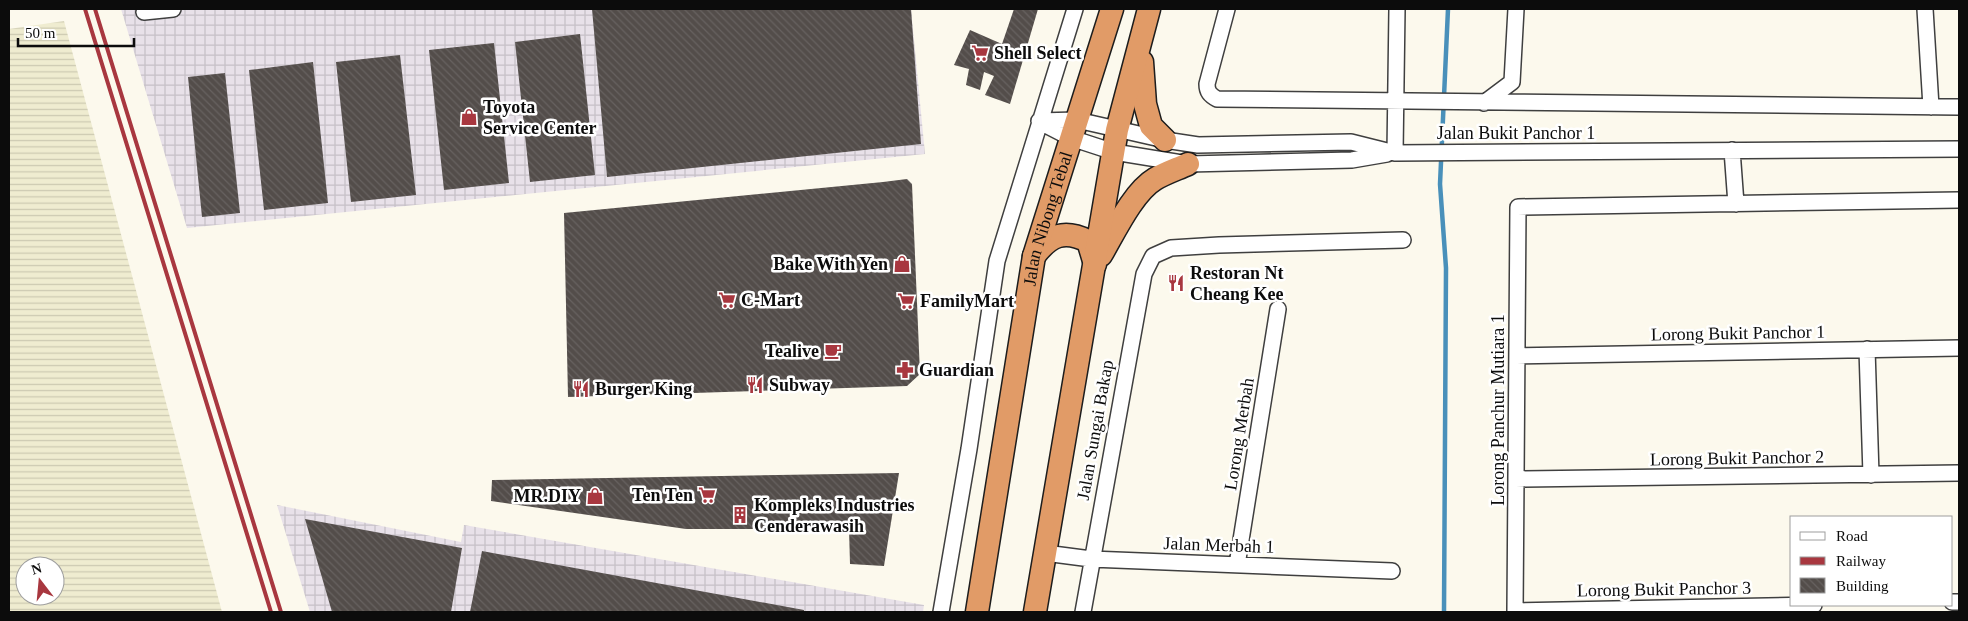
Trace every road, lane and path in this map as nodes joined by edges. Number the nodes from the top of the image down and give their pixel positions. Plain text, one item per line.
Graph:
1 (173, 9) edge
2 (1075, 9) edge
3 (1112, 9) edge
4 (1149, 9) edge
5 (1227, 9) edge
6 (1397, 9) edge
7 (1516, 9) edge
8 (1925, 9) edge
9 (144, 12) dead end
10 (1141, 36) junction
11 (1403, 102) junction
12 (1484, 103) junction
13 (1931, 107) junction
14 (1959, 107) edge
15 (1039, 121) junction
16 (1074, 129) junction
17 (1117, 130) junction
18 (1165, 140) junction
19 (1959, 149) edge
20 (1732, 150) junction
21 (1114, 152) junction
22 (1396, 153) junction
23 (1188, 164) junction
24 (1959, 200) edge
25 (1736, 204) junction
26 (1402, 240) dead end
27 (1034, 256) junction
28 (1095, 264) junction
29 (1278, 309) dead end
30 (1959, 348) edge
31 (1868, 349) junction
32 (1517, 356) junction
33 (1959, 473) edge
34 (1872, 474) junction
35 (1516, 479) junction
36 (1045, 553) junction
37 (1091, 559) junction
38 (1237, 564) junction
39 (1392, 571) dead end
40 (1790, 606) edge
41 (941, 612) edge
42 (977, 612) edge
43 (1035, 612) edge
44 (1083, 612) edge
45 (1515, 612) edge

1 - 9 street
2 - 15 street
3 - 16 highway, Jalan Nibong Tebal
4 - 10 highway
5 - 11 street, Jalan Bukit Panchor 1
6 - 11 street
7 - 12 street
8 - 13 street
10 - 17 highway
10 - 18 highway
11 - 12 street, Jalan Bukit Panchor 1
11 - 22 street
12 - 13 street, Jalan Bukit Panchor 1
13 - 14 street, Jalan Bukit Panchor 1
15 - 16 street
15 - 41 street
16 - 17 street, Jalan Bukit Panchor 1
16 - 21 street
16 - 27 highway, Jalan Nibong Tebal
17 - 18 street, Jalan Bukit Panchor 1
17 - 21 highway
18 - 22 street, Jalan Bukit Panchor 1
19 - 20 street, Jalan Bukit Panchor 1
20 - 22 street, Jalan Bukit Panchor 1
20 - 25 street
21 - 23 street
21 - 28 highway
22 - 23 street
23 - 28 highway
24 - 25 street
25 - 32 street, Lorong Panchur Mutiara 1
26 - 37 street, Jalan Sungai Bakap
27 - 28 highway
27 - 42 highway, Jalan Nibong Tebal
28 - 36 highway
29 - 38 street, Lorong Merbah
30 - 31 street, Lorong Bukit Panchor 1
31 - 32 street, Lorong Bukit Panchor 1
31 - 34 street
32 - 35 street, Lorong Panchur Mutiara 1
33 - 34 street, Lorong Bukit Panchor 2
34 - 35 street, Lorong Bukit Panchor 2
35 - 45 street, Lorong Panchur Mutiara 1
36 - 37 street, Jalan Merbah 1
36 - 43 highway
37 - 38 street, Jalan Merbah 1
37 - 44 street, Jalan Sungai Bakap
38 - 39 street, Jalan Merbah 1
40 - 45 street, Lorong Bukit Panchor 3

